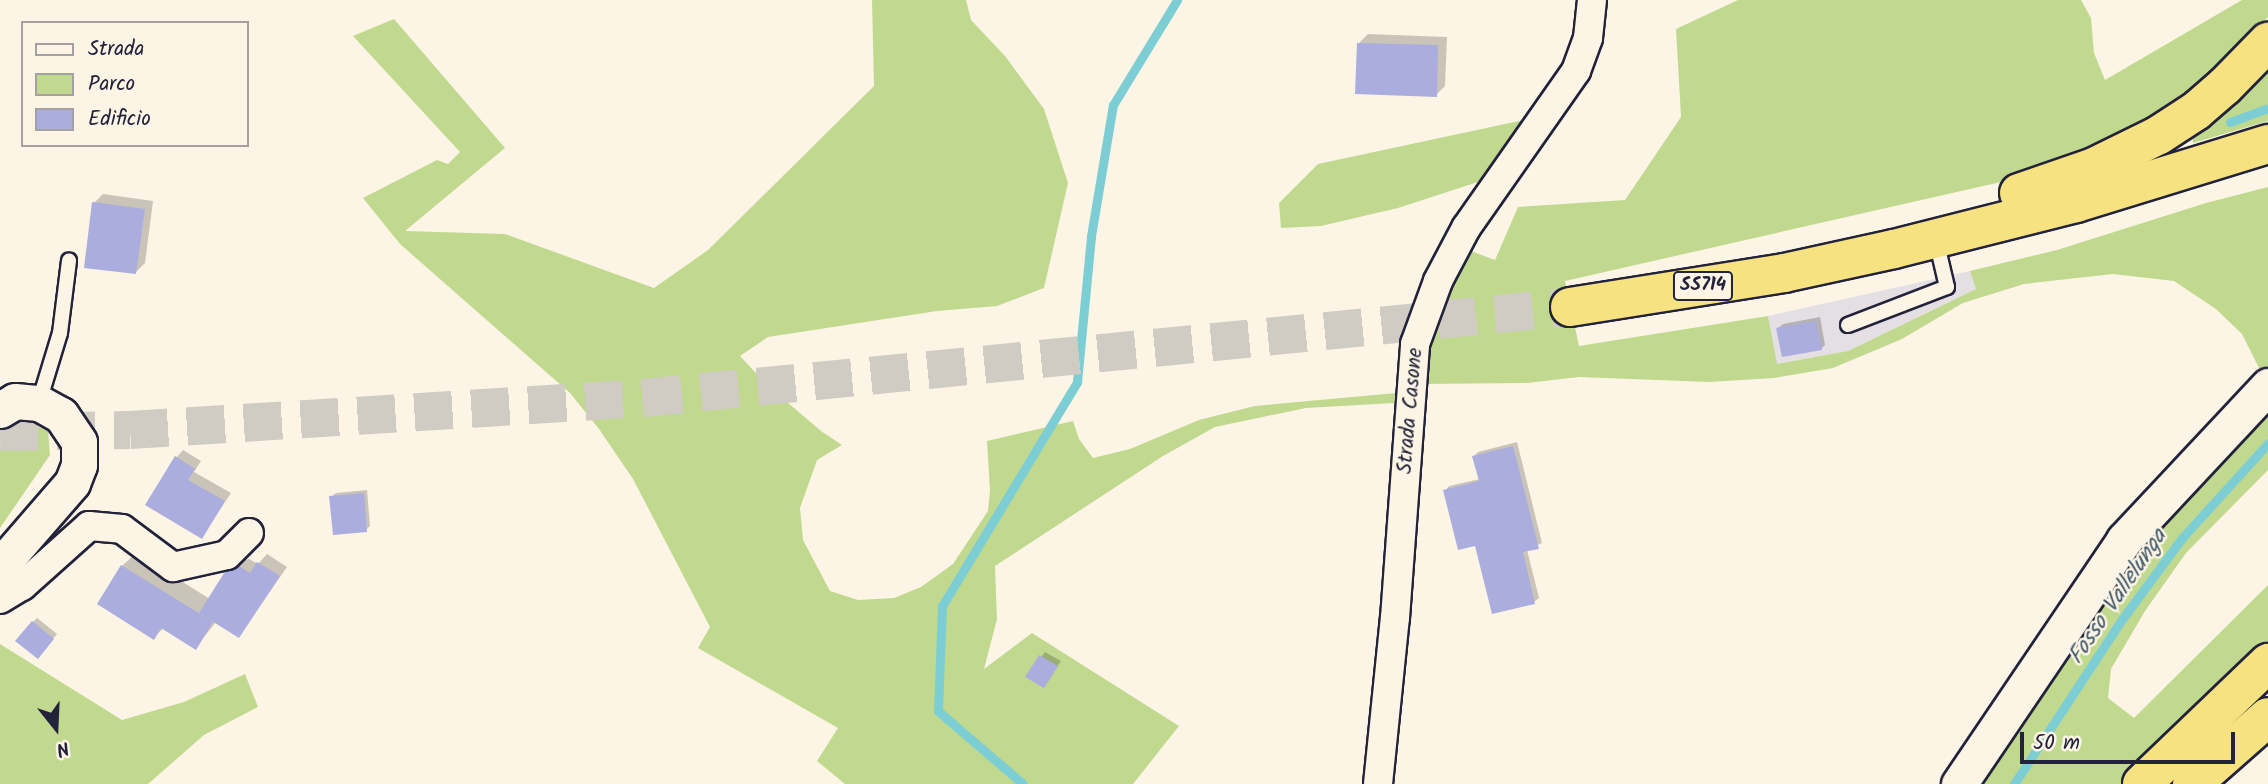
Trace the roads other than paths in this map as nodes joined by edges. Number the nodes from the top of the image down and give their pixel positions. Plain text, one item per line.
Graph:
1 (1592, 0) edge
2 (2268, 42) edge
3 (2268, 144) edge
4 (2268, 173) edge
5 (2076, 203) junction
6 (1974, 229) junction
7 (1936, 239) junction
8 (69, 261) dead end
9 (1570, 307) tunnel mouth
10 (1848, 325) dead end
11 (2268, 386) edge
12 (38, 403) junction
13 (0, 410) edge
14 (249, 533) dead end
15 (0, 566) edge
16 (0, 599) edge
17 (2268, 663) edge
18 (2268, 718) edge
19 (1378, 784) edge
20 (1959, 784) edge
21 (2142, 784) edge
22 (2192, 784) edge

1 - 19 street, Strada Casone
2 - 6 highway
3 - 5 highway, SS714
4 - 5 highway
5 - 6 highway, SS714
6 - 7 highway, SS714
7 - 9 highway, SS714
7 - 10 lane
8 - 12 lane
11 - 20 street
12 - 13 street
12 - 15 street
14 - 16 street
17 - 21 highway
18 - 22 highway

